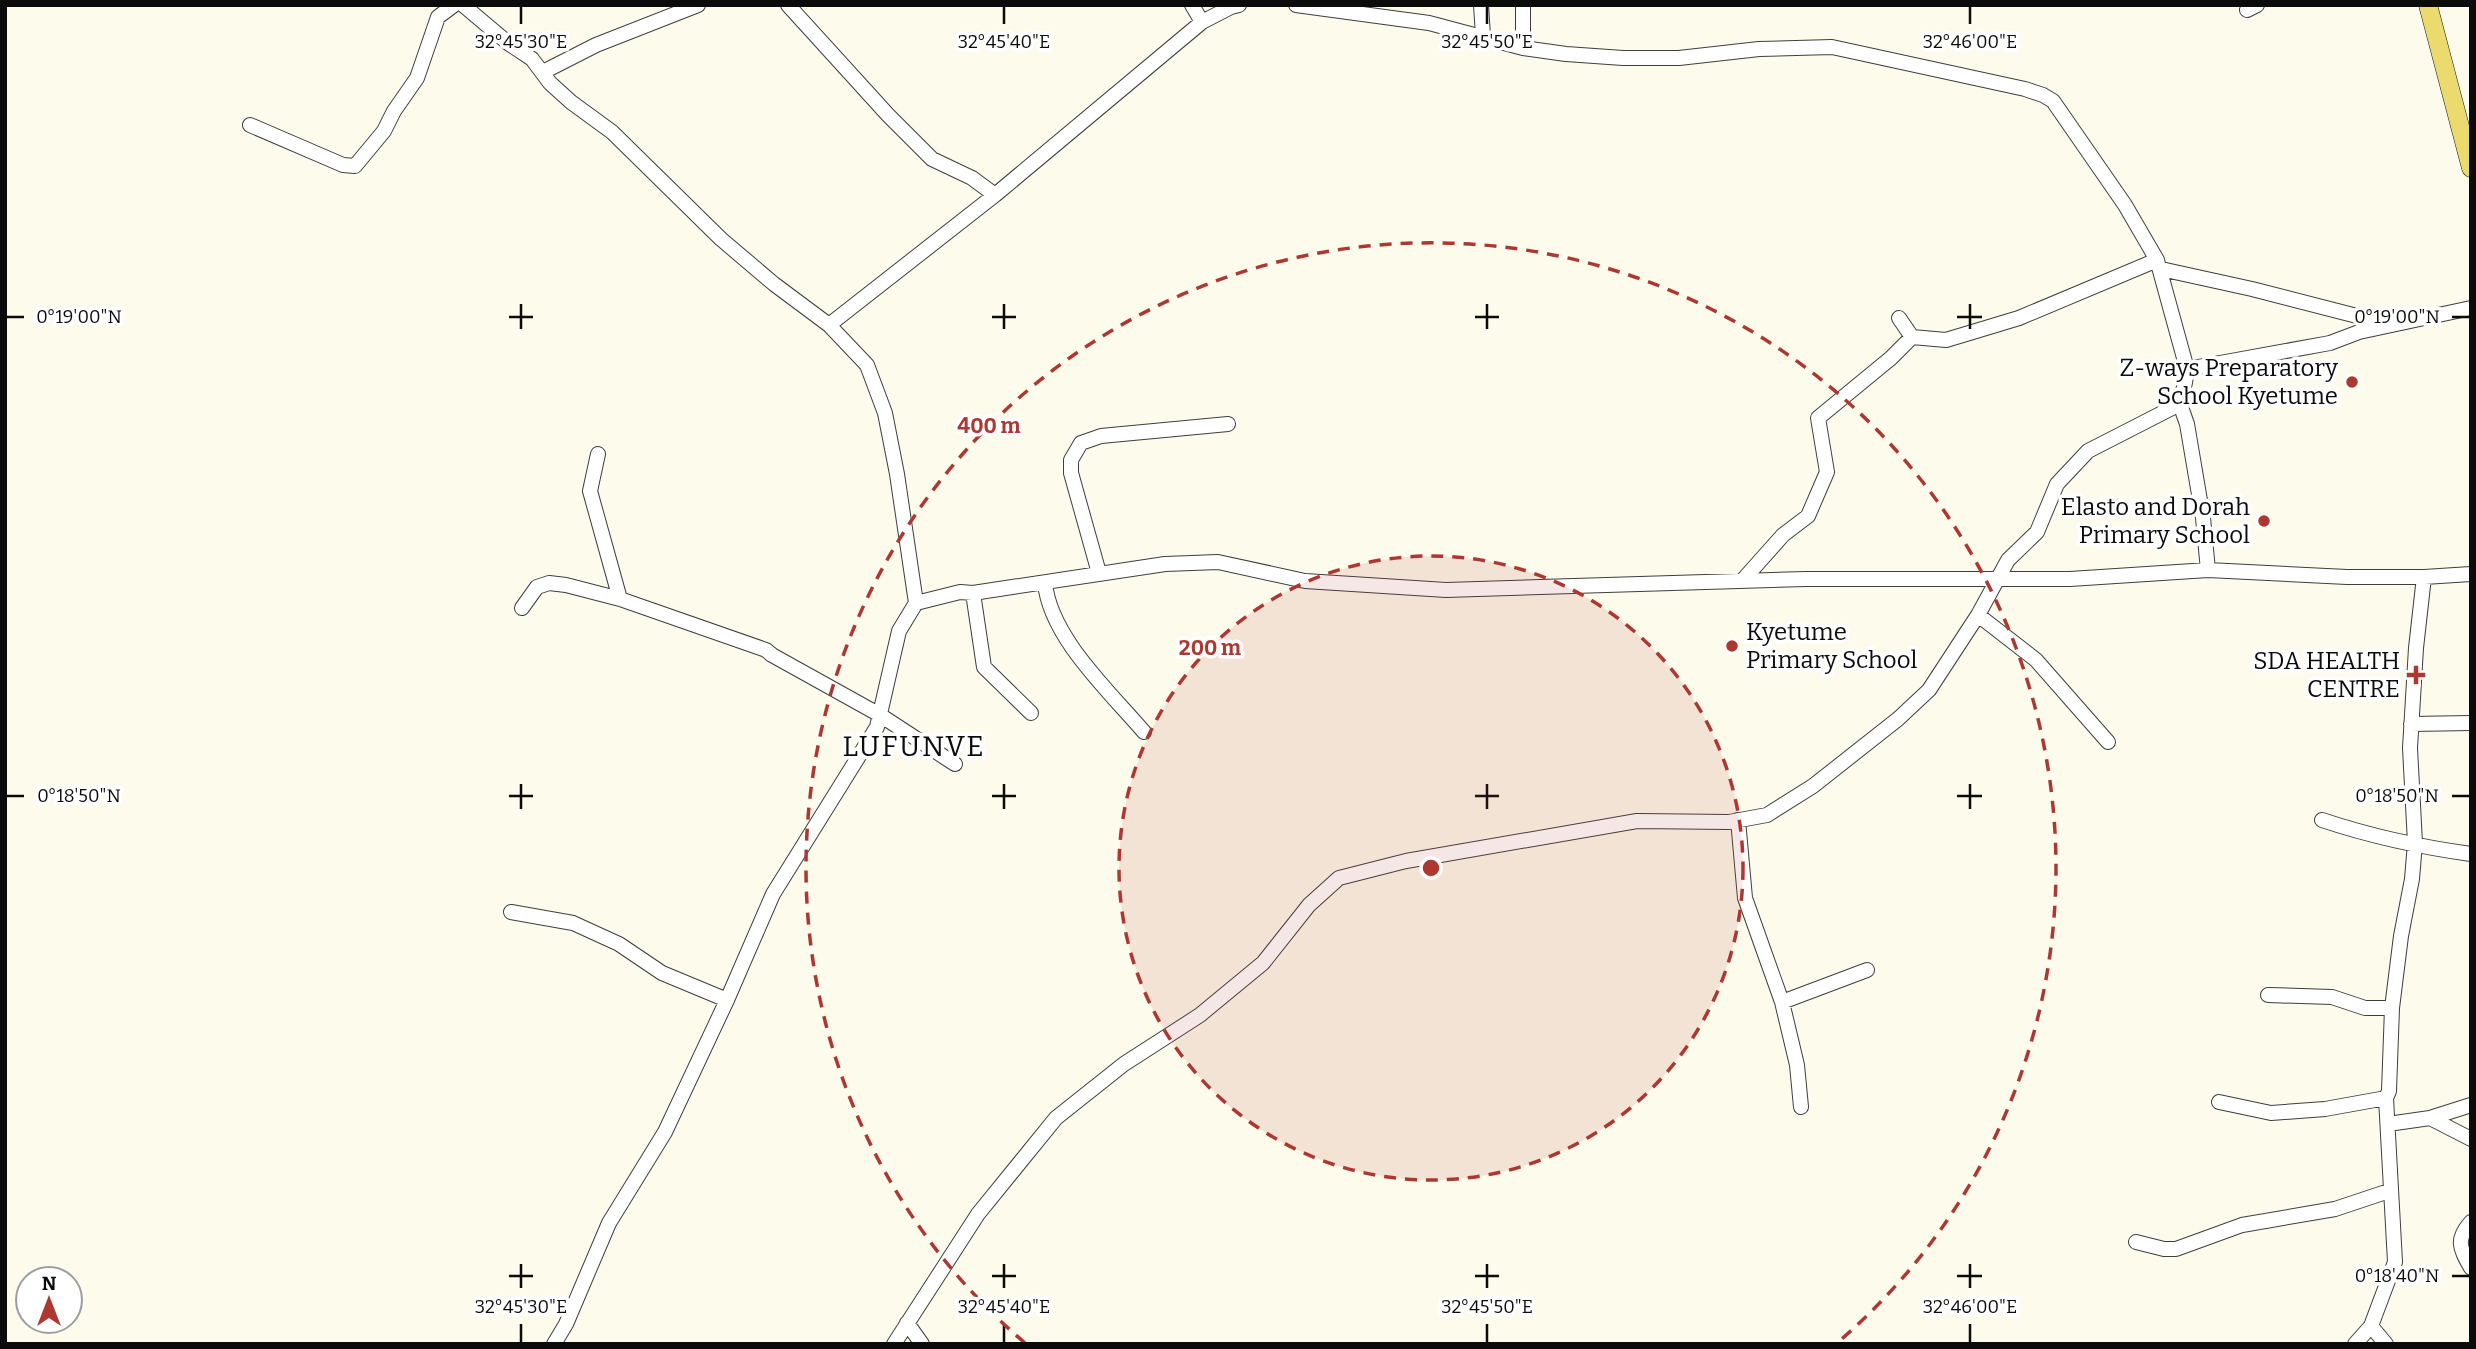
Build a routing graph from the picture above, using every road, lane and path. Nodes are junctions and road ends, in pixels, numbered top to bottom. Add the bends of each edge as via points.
1 (454, 5) edge
2 (463, 5) edge
3 (698, 5) edge
4 (788, 5) edge
5 (1192, 5) edge
6 (1239, 5) edge
7 (1296, 5) edge
8 (1481, 5) edge
9 (1523, 5) edge
10 (2428, 5) edge
11 (1202, 22) junction
12 (1483, 36) junction
13 (1523, 48) junction
14 (543, 72) junction
15 (250, 125) dead end
16 (2471, 169) edge
17 (995, 195) junction
18 (2159, 265) junction
19 (2471, 308) edge
20 (1899, 318) dead end
21 (2390, 324) junction
22 (829, 325) junction
23 (1912, 337) junction
24 (2187, 369) junction
25 (2185, 390) junction
26 (1228, 424) dead end
27 (598, 454) dead end
28 (2208, 570) junction
29 (1099, 573) junction
30 (2471, 574) edge
31 (2424, 577) junction
32 (1996, 579) junction
33 (1742, 581) junction
34 (1045, 583) junction
35 (973, 593) junction
36 (620, 600) junction
37 (916, 603) junction
38 (522, 608) dead end
39 (1978, 615) junction
40 (1031, 713) dead end
41 (880, 715) junction
42 (2471, 723) edge
43 (2411, 724) junction
44 (1144, 732) dead end
45 (2108, 742) dead end
46 (955, 764) dead end
47 (1738, 820) junction
48 (2322, 820) dead end
49 (2415, 843) junction
50 (2471, 854) edge
51 (511, 912) dead end
52 (1867, 970) dead end
53 (2268, 995) dead end
54 (727, 1000) junction
55 (1782, 1002) junction
56 (2392, 1008) junction
57 (2386, 1098) junction
58 (2219, 1102) dead end
59 (2471, 1105) edge
60 (1801, 1107) dead end
61 (2430, 1118) junction
62 (2388, 1124) junction
63 (2471, 1139) edge
64 (2389, 1191) junction
65 (2471, 1222) edge
66 (2136, 1242) dead end
67 (2471, 1268) edge
68 (907, 1323) junction
69 (2371, 1326) junction
70 (554, 1344) edge
71 (894, 1344) edge
72 (922, 1344) edge
73 (2355, 1344) edge
74 (2386, 1344) edge

1 - 15 street via 438,17 417,78 384,131 355,166 342,165
2 - 14 street
3 - 14 street via 596,45
4 - 17 street via 932,159
5 - 11 street
6 - 11 street
7 - 12 street via 1429,23
8 - 12 street
9 - 13 street
10 - 16 main road
11 - 17 street
12 - 13 street
13 - 18 street via 1623,58 1679,58 1832,47 2033,91 2053,101 2125,205
14 - 22 street via 721,239
17 - 22 street
18 - 21 street
18 - 23 street via 1946,340
18 - 24 street
19 - 21 street
20 - 23 street
21 - 24 street via 2330,343
22 - 37 street via 867,365 885,413
23 - 33 street via 1818,418 1827,472 1808,516 1783,535
24 - 25 street
25 - 28 street via 2181,407
25 - 32 street via 2172,408 2088,451 2057,484 2037,532
26 - 29 street via 1101,436 1081,443 1072,460 1072,472
27 - 36 street via 590,491
28 - 31 street
28 - 32 street
29 - 33 street via 1218,562 1304,581 1446,590
29 - 34 street
30 - 31 street
31 - 43 street
32 - 33 street
32 - 39 street
34 - 35 street
34 - 44 street via 1050,611 1062,632
35 - 37 street
35 - 40 street via 984,667
36 - 38 street via 549,583 537,587
36 - 41 street via 766,650
37 - 41 street via 899,631
39 - 45 street via 2036,660
39 - 47 street via 1929,690 1898,719 1813,786 1767,815
41 - 46 street
41 - 54 street via 877,727 773,894
42 - 43 street
43 - 49 street
47 - 55 street via 1745,898
47 - 68 street via 1637,821 1406,860 1339,878 1309,905 1264,963 1056,1118 978,1214
48 - 49 street
49 - 50 street
49 - 56 street
51 - 54 street via 573,923 619,944 662,973
52 - 55 street
53 - 56 street via 2332,997 2365,1009
54 - 70 street via 665,1132 609,1223
55 - 60 street via 1797,1065
56 - 57 street
57 - 58 street via 2270,1113
57 - 62 street
59 - 61 street
61 - 62 street
61 - 63 street
62 - 64 street
64 - 66 street via 2335,1209 2242,1226 2176,1249
64 - 69 street via 2395,1262
65 - 67 street via 2460,1241
68 - 71 street
68 - 72 street
69 - 73 street
69 - 74 street

